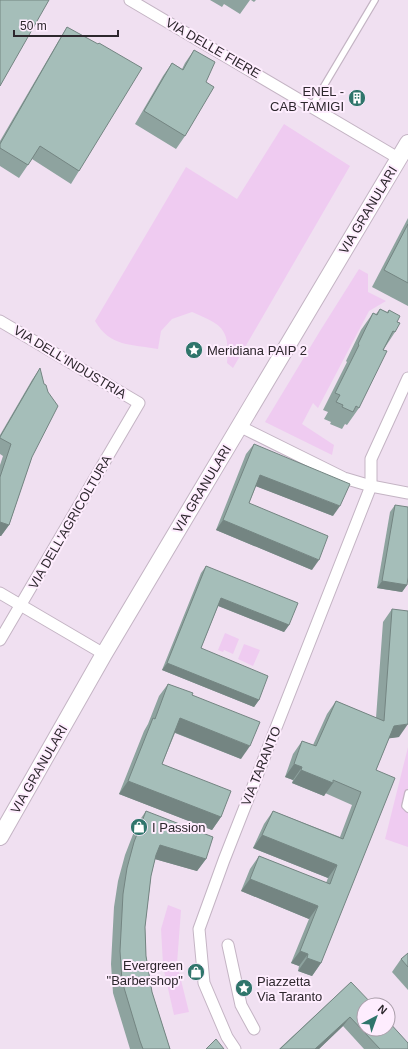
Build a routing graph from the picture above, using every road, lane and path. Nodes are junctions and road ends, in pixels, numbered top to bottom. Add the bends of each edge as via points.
1 (130, 0) edge
2 (375, 0) edge
3 (312, 106) junction
4 (408, 142) edge
5 (398, 158) junction
6 (0, 321) edge
7 (408, 378) edge
8 (139, 403) joint
9 (240, 426) junction
10 (371, 486) junction
11 (408, 493) edge
12 (0, 593) edge
13 (21, 606) junction
14 (0, 640) edge
15 (104, 654) junction
16 (408, 793) edge
17 (408, 809) edge
18 (0, 837) edge
19 (228, 945) dead end
20 (254, 1029) dead end
21 (235, 1049) edge

1 - 3 street, VIA DELLE FIERE
2 - 3 lane
3 - 5 street, VIA DELLE FIERE
4 - 5 street, VIA GRANULARI
5 - 9 street, VIA GRANULARI
6 - 8 street, VIA DELL'INDUSTRIA
7 - 10 street via 371,459
8 - 13 street, VIA DELL'AGRICOLTURA
9 - 10 street via 344,478
9 - 15 street, VIA GRANULARI
10 - 11 street
10 - 21 street, VIA TARANTO via 225,856 199,929 204,983 227,1037
12 - 13 street
13 - 14 street, VIA DELL'AGRICOLTURA
13 - 15 street
15 - 18 street, VIA GRANULARI
16 - 17 lane via 405,806
19 - 20 street via 241,1005

